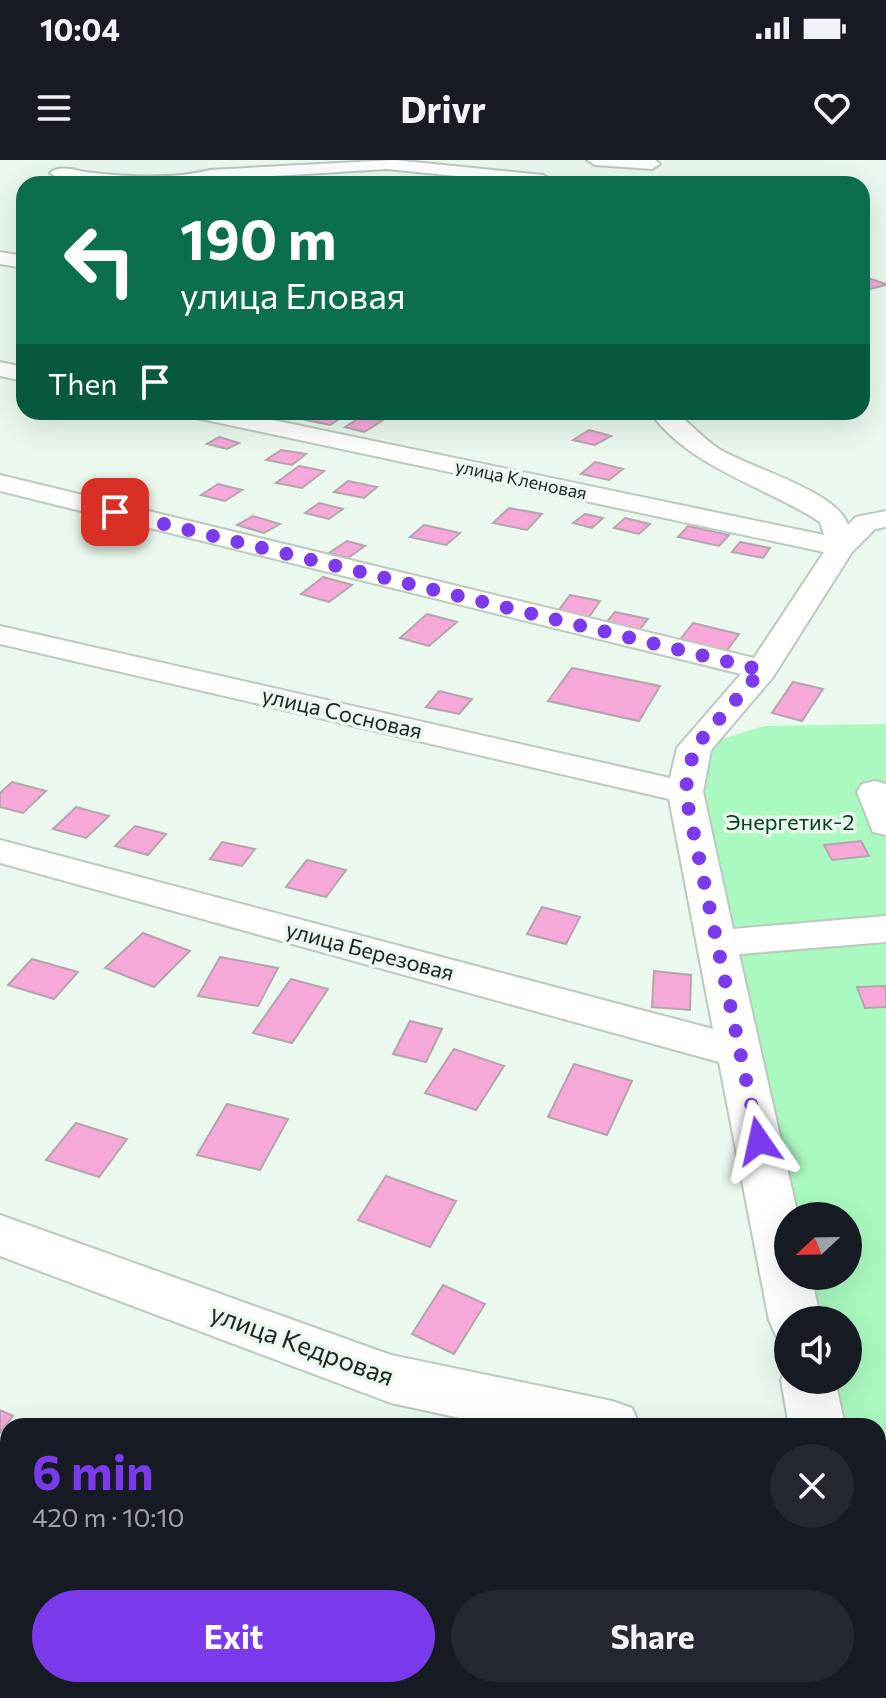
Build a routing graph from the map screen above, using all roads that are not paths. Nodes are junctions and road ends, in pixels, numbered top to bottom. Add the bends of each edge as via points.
1 (595, 160) edge
2 (550, 164) dead end
3 (652, 164) dead end
4 (58, 173) dead end
5 (81, 176) edge
6 (206, 176) edge
7 (490, 176) edge
8 (545, 176) edge
9 (246, 420) edge
10 (671, 420) edge
11 (0, 483) edge
12 (886, 502) edge
13 (864, 530) edge
14 (0, 635) edge
15 (762, 670) junction
16 (685, 792) junction
17 (0, 851) edge
18 (886, 929) edge
19 (717, 943) junction
20 (740, 1052) junction
21 (0, 1235) edge
22 (792, 1306) edge
23 (811, 1394) edge
24 (574, 1418) edge
25 (815, 1418) edge

1 - 3 street
2 - 8 street
4 - 5 street
6 - 7 street via 387,164
9 - 13 street, улица Кленовая
10 - 13 street via 710,454
11 - 15 street
12 - 13 street
13 - 15 street
14 - 16 street, улица Сосновая
15 - 16 street via 694,748
16 - 19 street
17 - 20 street, улица Березовая
18 - 19 street
19 - 20 street
20 - 22 street
21 - 24 street, улица Кедровая via 391,1379
23 - 25 street

